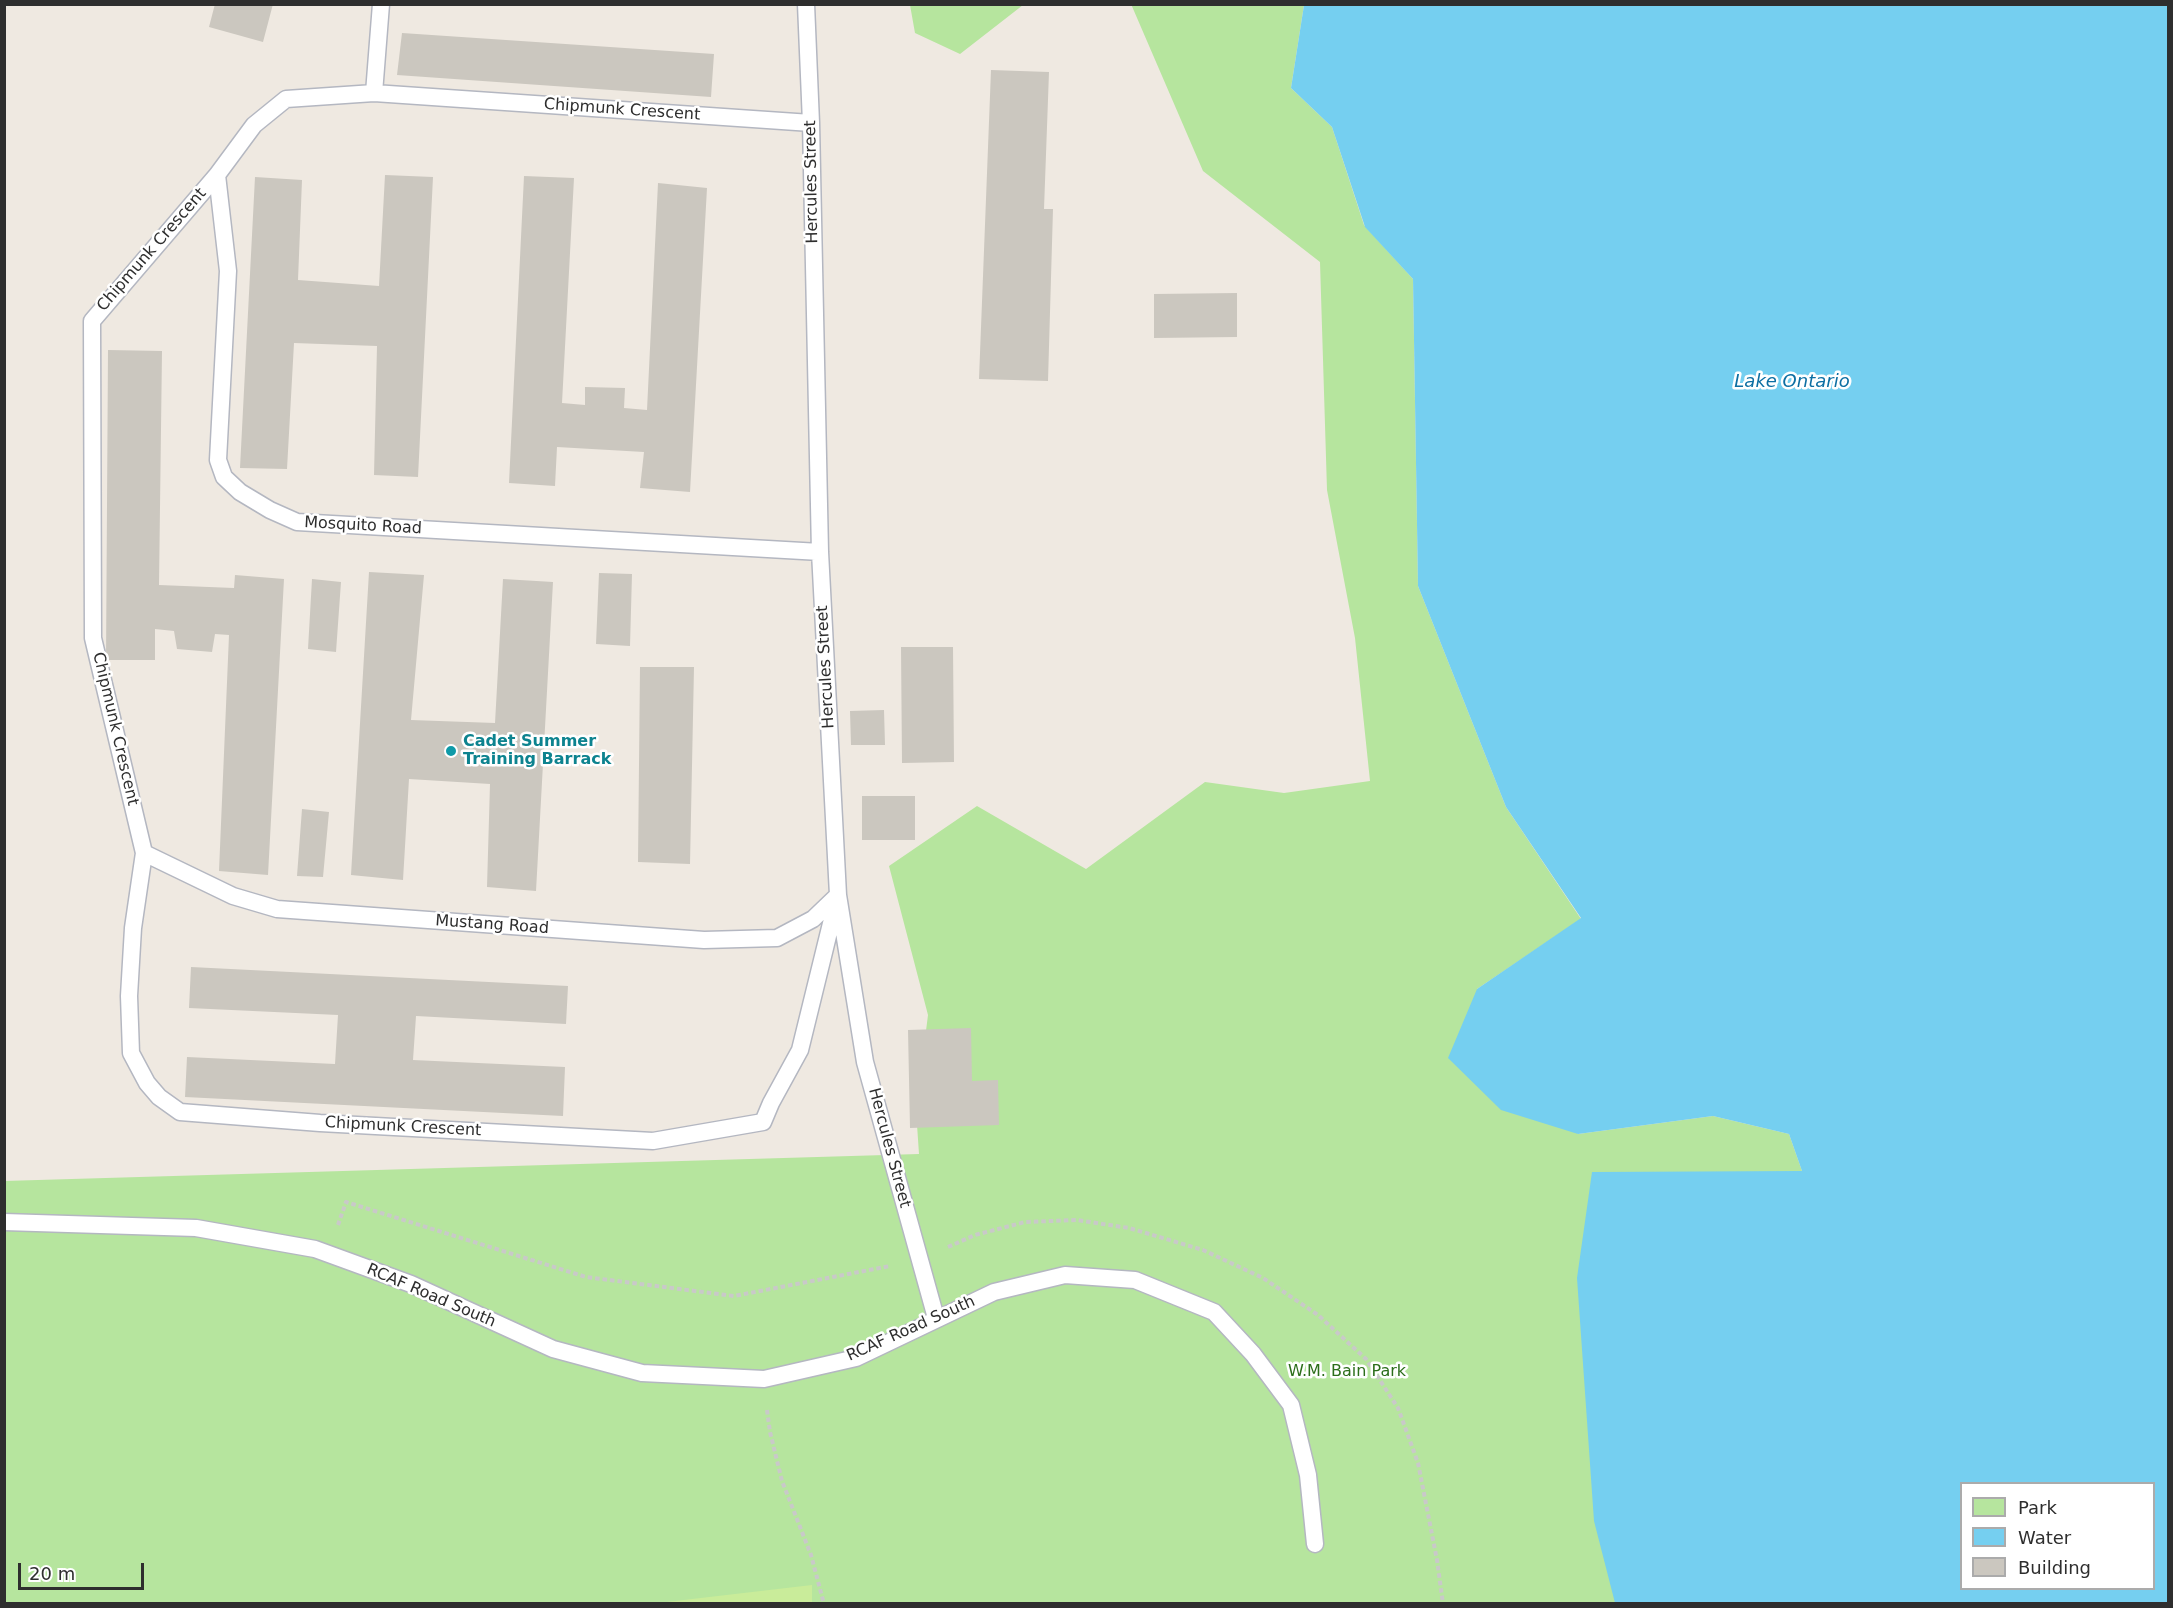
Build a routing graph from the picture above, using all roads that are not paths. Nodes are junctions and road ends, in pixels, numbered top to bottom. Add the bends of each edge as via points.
1 (381, 4) edge
2 (806, 4) edge
3 (374, 93) junction
4 (811, 123) junction
5 (217, 175) junction
6 (820, 552) junction
7 (144, 853) junction
8 (838, 895) junction
9 (4, 1222) edge
10 (936, 1318) junction
11 (1315, 1544) dead end

1 - 3 lane
2 - 4 lane, Hercules Street
3 - 4 lane, Chipmunk Crescent
3 - 5 lane, Chipmunk Crescent via 286,99 254,125
4 - 6 lane, Hercules Street
5 - 6 lane, Mosquito Road via 228,271 218,460 225,477 240,492 297,522
5 - 7 lane, Chipmunk Crescent via 92,321 93,638
6 - 8 lane, Hercules Street
7 - 8 lane, Mustang Road via 233,896 277,909 704,940 777,938 813,919
7 - 8 lane, Chipmunk Crescent via 133,928 129,996 131,1053 147,1083 180,1112 332,1123 653,1141 763,1122 800,1050
8 - 10 lane, Hercules Street via 866,1062
9 - 10 lane, RCAF Road South via 196,1227 315,1249 411,1284 553,1348 642,1373 764,1379 856,1358
10 - 11 lane, RCAF Road South via 994,1292 1065,1275 1135,1280 1214,1312 1254,1354 1291,1405 1308,1475

